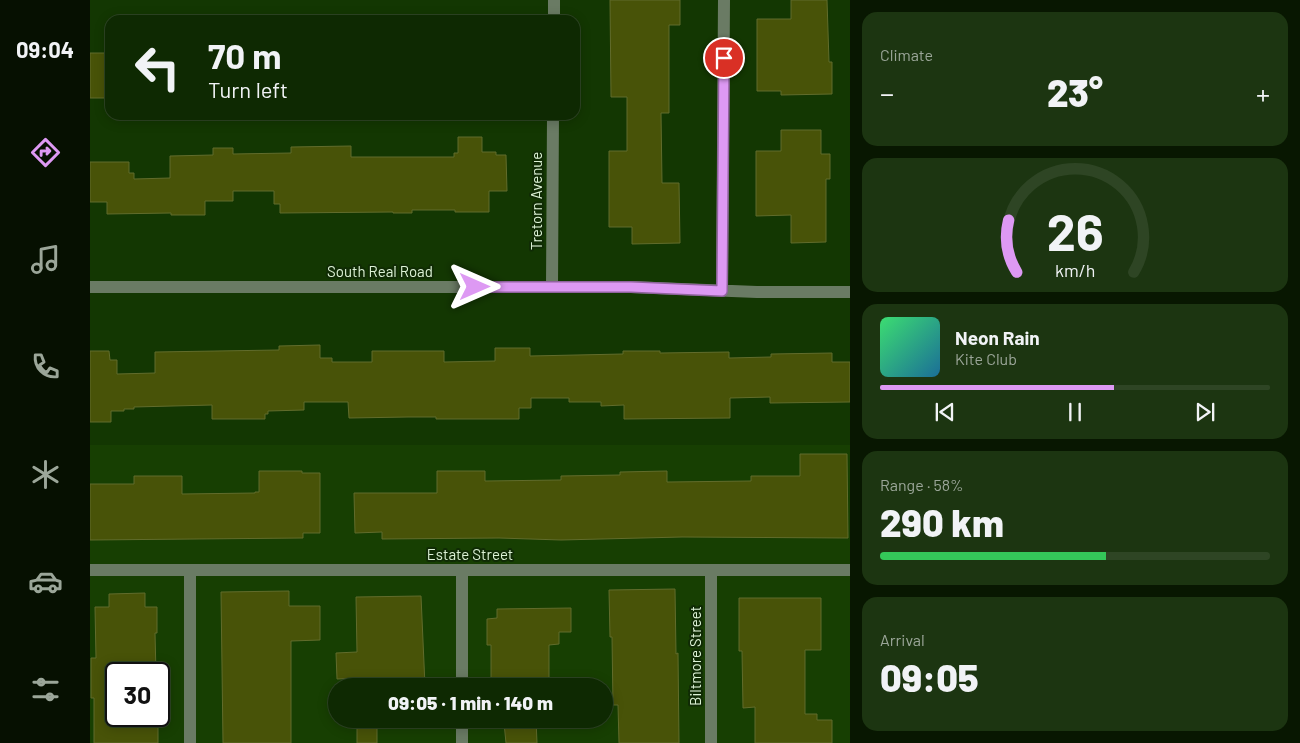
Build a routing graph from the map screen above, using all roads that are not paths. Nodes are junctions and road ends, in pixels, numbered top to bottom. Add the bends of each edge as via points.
1 (554, 0) edge
2 (724, 0) edge
3 (554, 15) edge
4 (553, 120) edge
5 (90, 287) edge
6 (552, 287) junction
7 (722, 291) junction
8 (850, 292) edge
9 (90, 570) edge
10 (190, 570) junction
11 (462, 570) junction
12 (711, 570) junction
13 (850, 570) edge
14 (462, 678) edge
15 (462, 728) edge
16 (190, 743) edge
17 (462, 743) edge
18 (711, 743) edge

1 - 3 street
2 - 7 street
4 - 6 street, Tretorn Avenue
5 - 6 street, South Real Road
6 - 7 street, South Real Road
7 - 8 street, South Real Road
9 - 10 street, Estate Street
10 - 11 street, Estate Street
10 - 16 street
11 - 12 street, Estate Street
11 - 14 street
12 - 13 street, Estate Street
12 - 18 street, Biltmore Street
15 - 17 street

